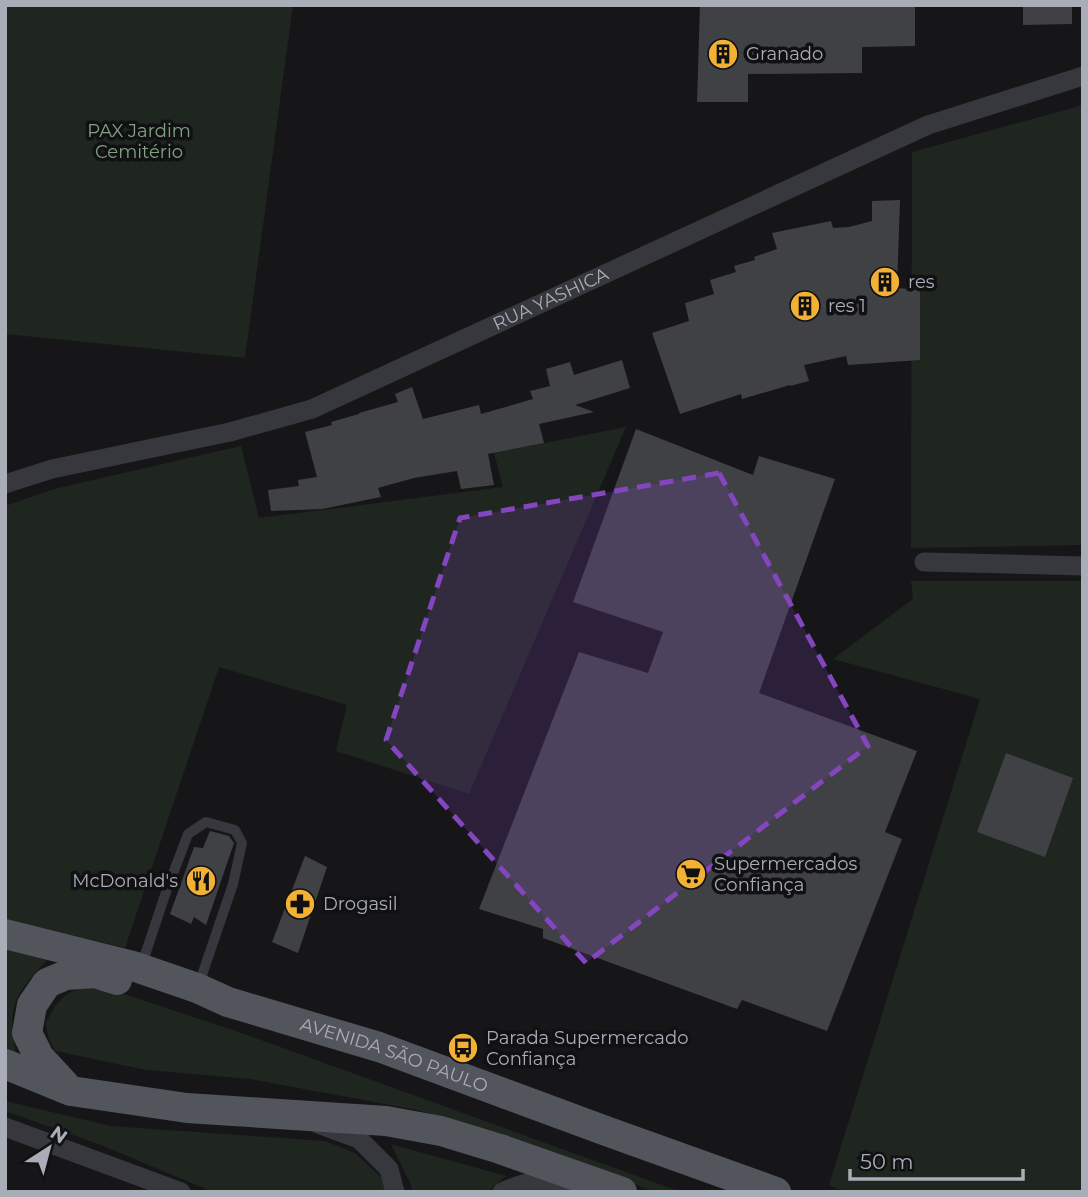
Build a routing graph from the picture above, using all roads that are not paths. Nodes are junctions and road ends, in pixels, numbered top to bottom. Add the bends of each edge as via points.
1 (1083, 76) edge
2 (5, 484) edge
3 (924, 562) dead end
4 (1083, 566) edge
5 (5, 934) edge
6 (140, 969) junction
7 (197, 988) junction
8 (326, 1031) junction
9 (5, 1063) edge
10 (71, 1091) junction
11 (298, 1116) junction
12 (5, 1127) edge
13 (620, 1191) edge
14 (181, 1192) edge
15 (395, 1192) edge
16 (502, 1192) edge
17 (776, 1192) edge

1 - 2 street, RUA YASHICA via 928,125 312,409
3 - 4 street
5 - 6 main road, AVENIDA SÃO PAULO
6 - 7 main road, AVENIDA SÃO PAULO
6 - 7 lane via 188,834 206,822 235,830 242,843 233,884
7 - 8 main road, AVENIDA SÃO PAULO
8 - 10 main road via 295,1036 95,972 66,975 47,983 32,1005 27,1033 40,1057
8 - 17 main road, AVENIDA SÃO PAULO
9 - 10 main road
10 - 11 main road via 187,1108
11 - 13 main road via 386,1121 442,1131
11 - 15 street via 359,1139 389,1169
12 - 14 street
13 - 16 street via 549,1180 526,1182

